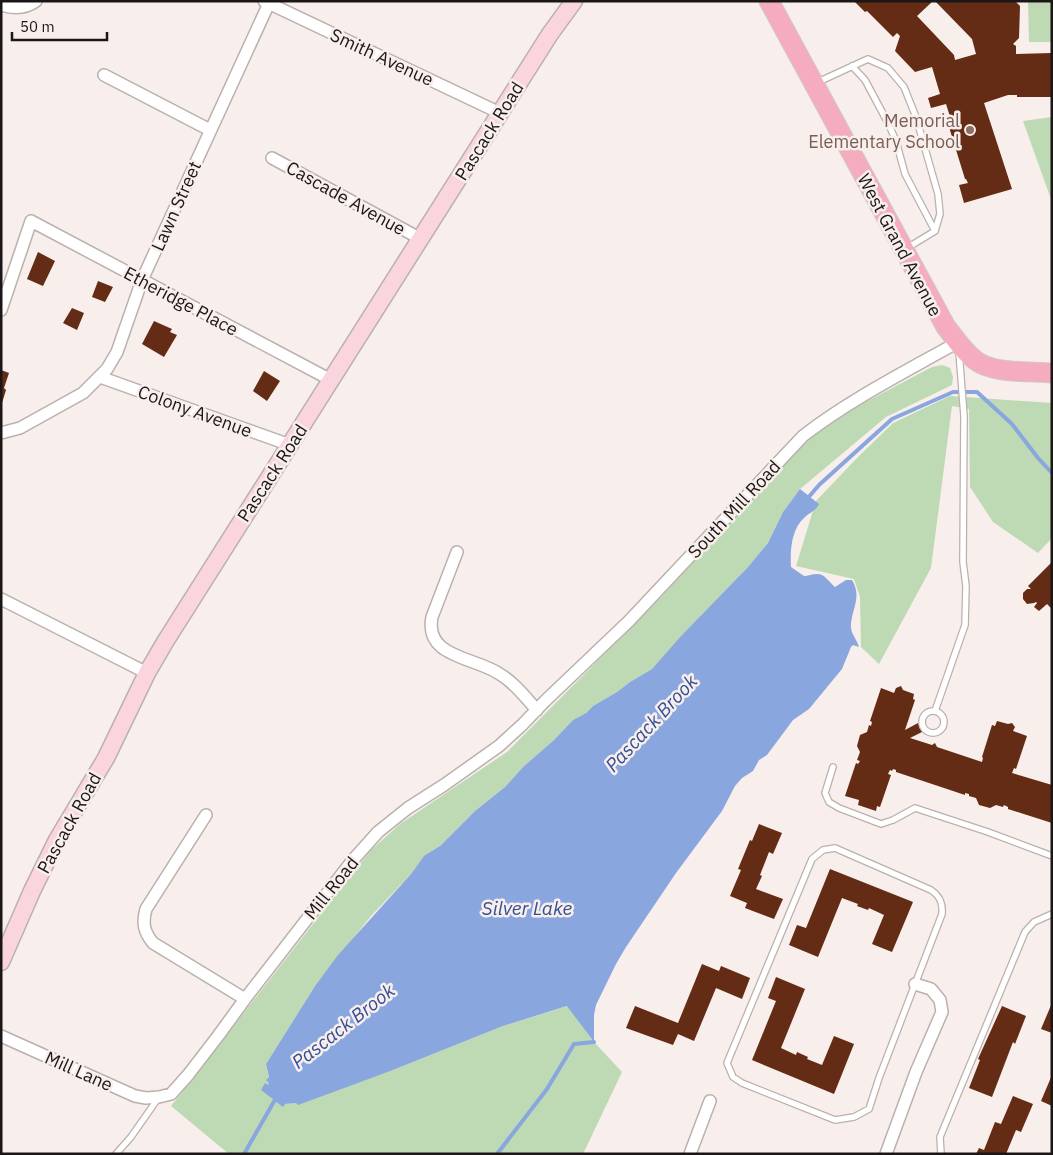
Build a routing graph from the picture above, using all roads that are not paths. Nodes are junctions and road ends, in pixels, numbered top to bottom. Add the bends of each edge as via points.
1 (36, 1) edge
2 (574, 1) edge
3 (769, 1) edge
4 (268, 2) edge
5 (1, 5) edge
6 (852, 66) junction
7 (104, 75) dead end
8 (814, 84) junction
9 (500, 113) junction
10 (210, 130) junction
11 (272, 158) dead end
12 (935, 231) junction
13 (421, 239) junction
14 (903, 250) junction
15 (142, 280) junction
16 (1, 310) edge
17 (958, 342) junction
18 (1052, 372) edge
19 (100, 377) junction
20 (331, 380) junction
21 (1, 433) edge
22 (290, 445) junction
23 (457, 552) dead end
24 (1, 599) edge
25 (147, 673) junction
26 (537, 710) junction
27 (935, 711) dead end
28 (833, 767) dead end
29 (206, 815) dead end
30 (1052, 856) edge
31 (1052, 914) edge
32 (1, 962) edge
33 (915, 984) junction
34 (245, 999) junction
35 (1, 1036) edge
36 (159, 1097) junction
37 (710, 1101) dead end
38 (116, 1154) edge
39 (690, 1154) edge
40 (886, 1154) edge
41 (941, 1154) edge

1 - 5 street via 21,8
2 - 9 street, Pascack Road
3 - 8 main road, West Grand Avenue
4 - 9 street, Smith Avenue
4 - 10 street, Lawn Street
6 - 8 lane
6 - 12 lane via 865,80 888,123 906,174
6 - 12 lane via 868,59 888,68 904,87 938,194 940,214
7 - 10 street
8 - 14 main road, West Grand Avenue
9 - 13 street, Pascack Road
10 - 15 street, Lawn Street
11 - 13 street, Cascade Avenue
12 - 14 lane
13 - 20 street, Pascack Road
14 - 17 main road, West Grand Avenue via 940,319
15 - 16 street, Etheridge Place via 31,222
15 - 19 street, Lawn Street via 117,352
15 - 20 street, Etheridge Place
17 - 18 main road, West Grand Avenue via 974,360 985,366
17 - 26 street, South Mill Road via 884,383 803,436 630,621
17 - 27 lane via 964,416 964,625
19 - 21 street, Lawn Street via 71,400 20,428
19 - 22 street, Colony Avenue
20 - 22 street, Pascack Road
22 - 25 street, Pascack Road
23 - 26 street via 432,617 432,635 444,650 500,673
24 - 25 street
25 - 32 street, Pascack Road via 106,758 32,891
26 - 34 street, Mill Road via 499,746 378,832
28 - 30 lane via 826,793 829,802 840,808 881,824 915,808
29 - 34 street via 146,909 144,927 153,943
31 - 41 lane via 1034,922 1025,932 940,1137
33 - 33 lane via 869,1109 861,1114 835,1120 732,1077 727,1063 812,860 823,850 836,848 936,893 941,901 942,914
33 - 40 street via 931,989 940,1000 942,1012
34 - 36 street, Mill Road via 181,1084 171,1094
35 - 36 street, Mill Lane via 135,1096
36 - 38 lane via 132,1137
37 - 39 street

